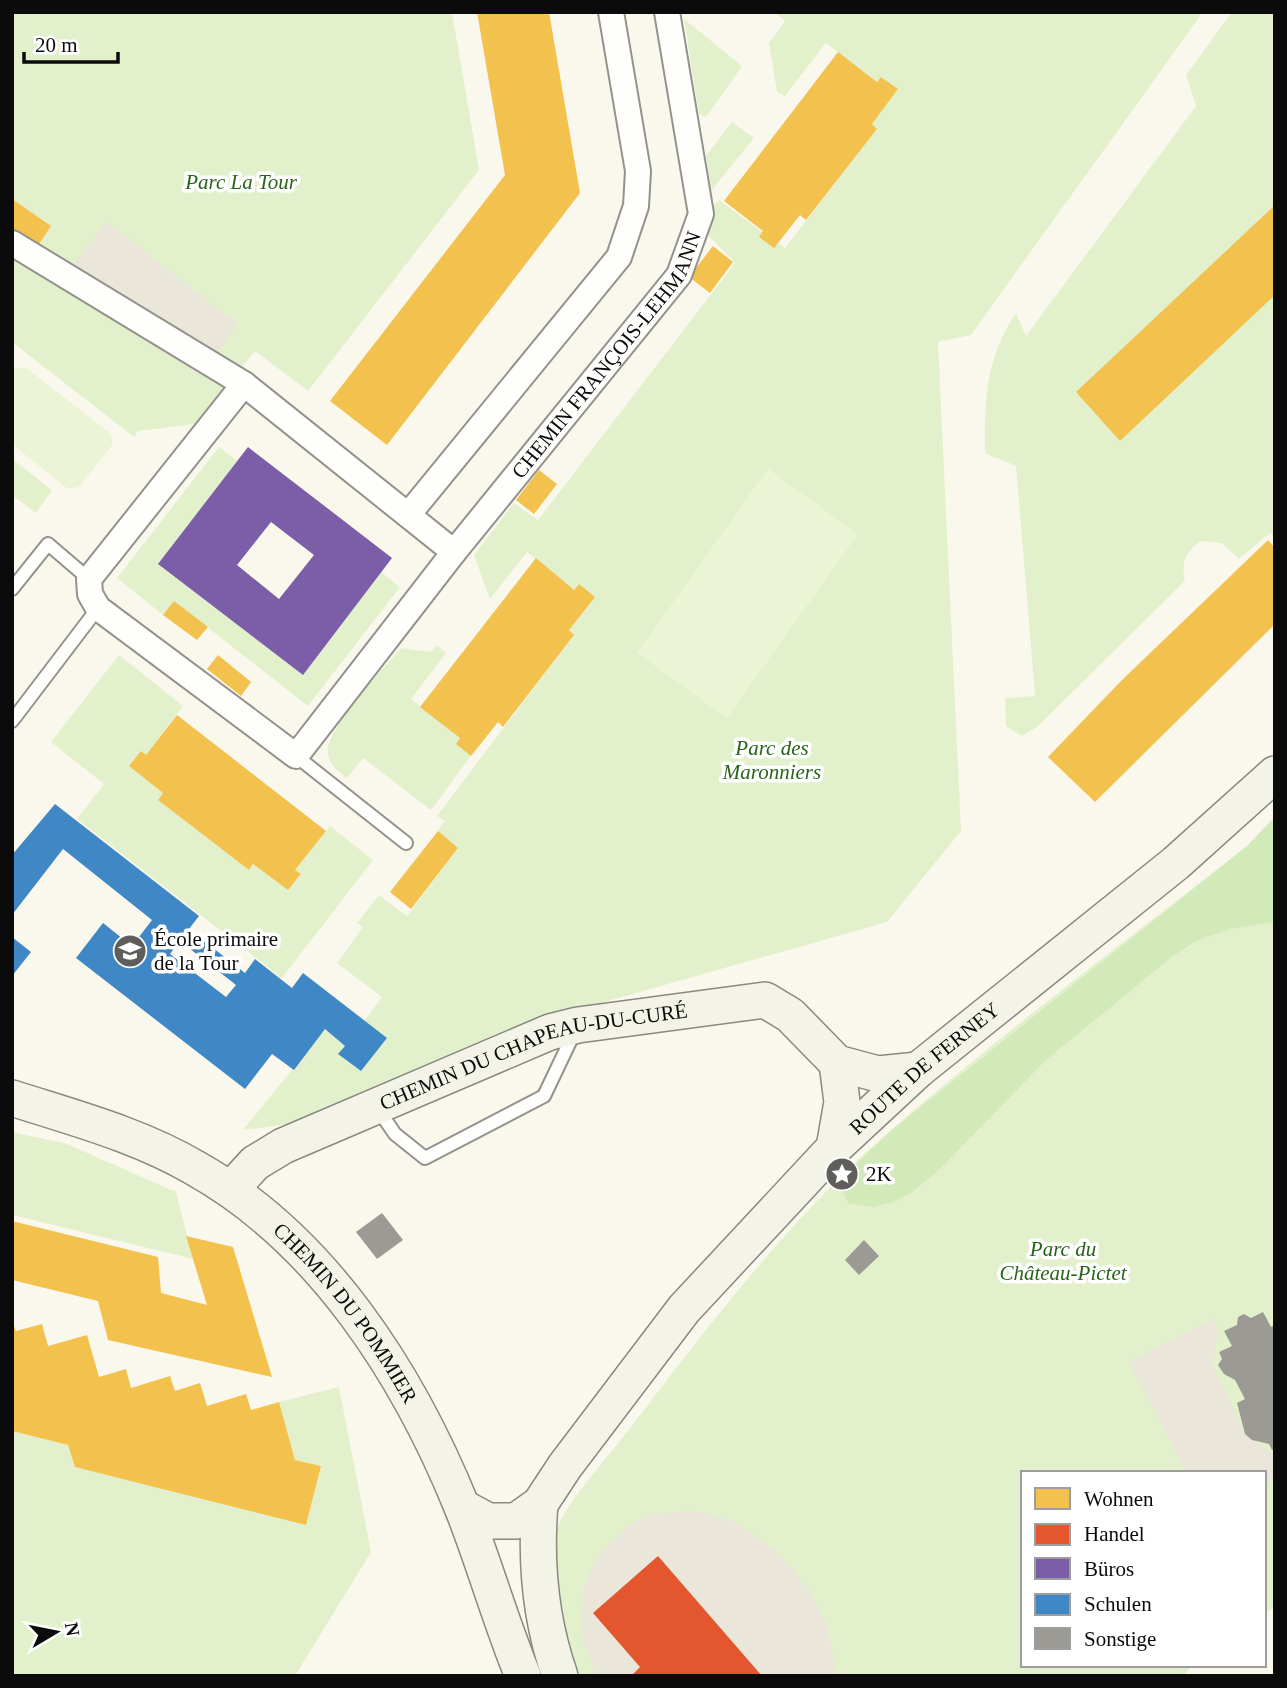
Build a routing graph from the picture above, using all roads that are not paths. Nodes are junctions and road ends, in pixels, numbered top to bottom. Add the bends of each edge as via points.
1 (611, 12) edge
2 (667, 12) edge
3 (12, 243) edge
4 (244, 384) junction
5 (408, 515) junction
6 (454, 552) junction
7 (89, 579) junction
8 (12, 589) edge
9 (97, 608) junction
10 (12, 721) edge
11 (296, 756) junction
12 (1275, 774) edge
13 (406, 843) dead end
14 (578, 1025) junction
15 (837, 1063) junction
16 (918, 1070) junction
17 (12, 1098) edge
18 (376, 1107) junction
19 (834, 1148) junction
20 (231, 1189) junction
21 (540, 1504) junction
22 (462, 1507) junction
23 (523, 1676) edge
24 (560, 1676) edge

1 - 5 street, CHEMIN FRANÇOIS-LEHMANN via 638,171 636,206 623,249
2 - 6 street, CHEMIN FRANÇOIS-LEHMANN via 701,214 679,275
3 - 4 street
4 - 5 street
4 - 7 street
5 - 6 street
6 - 11 street, CHEMIN FRANÇOIS-LEHMANN
7 - 8 lane via 48,544
7 - 9 street
9 - 10 lane
9 - 11 street
11 - 13 lane
12 - 16 street, ROUTE DE FERNEY via 1176,863
14 - 15 street, CHEMIN DU CHAPEAU-DU-CURÉ via 765,1000 790,1015
14 - 18 street, CHEMIN DU CHAPEAU-DU-CURÉ via 522,1043
14 - 18 lane via 544,1096 425,1158 395,1134
15 - 16 street via 878,1074
15 - 19 street via 842,1102
16 - 19 street, ROUTE DE FERNEY
17 - 20 street, CHEMIN DU POMMIER via 152,1147
18 - 20 street, CHEMIN DU CHAPEAU-DU-CURÉ via 269,1154
19 - 21 street, ROUTE DE FERNEY via 684,1309
20 - 22 street, CHEMIN DU POMMIER via 296,1244 352,1310 406,1393
21 - 22 street via 516,1521 488,1521
21 - 24 street via 536,1549 540,1594
22 - 23 street, CHEMIN DU POMMIER

